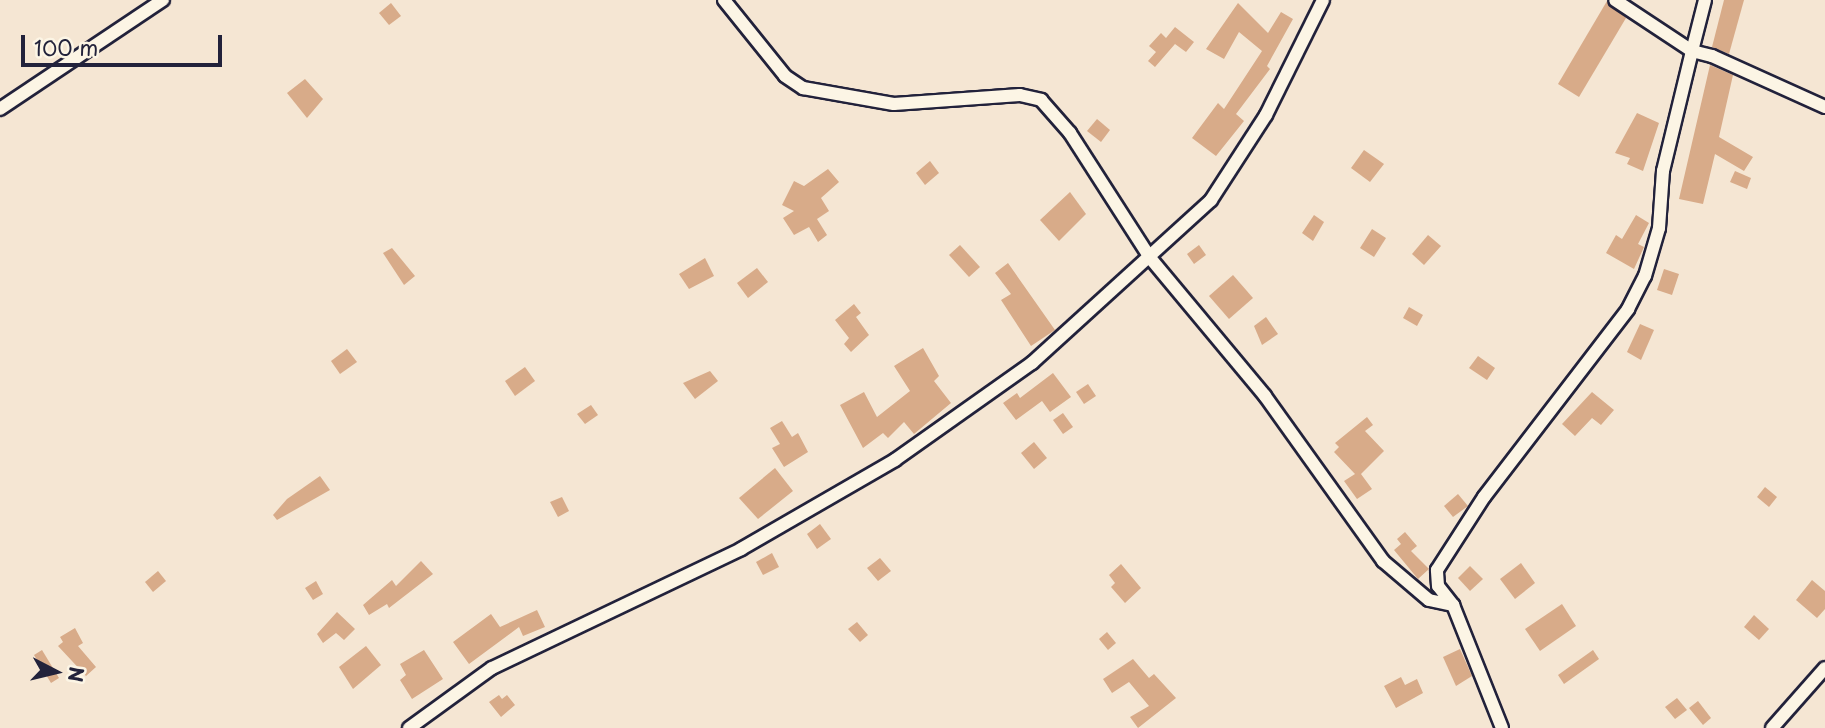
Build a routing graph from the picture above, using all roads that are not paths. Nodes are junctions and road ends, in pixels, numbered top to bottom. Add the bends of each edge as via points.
1 (163, 0) edge
2 (724, 0) edge
3 (1323, 0) edge
4 (1615, 0) edge
5 (1705, 0) edge
6 (1692, 51) junction
7 (1825, 107) edge
8 (0, 109) edge
9 (1151, 259) junction
10 (1452, 605) junction
11 (1825, 668) edge
12 (409, 728) edge
13 (1502, 728) edge
14 (1772, 728) edge

1 - 8 street
2 - 9 street via 785,76 803,88 894,104 1020,95 1041,100 1070,133
3 - 9 street via 1266,115 1211,200
4 - 6 street
5 - 6 street
6 - 7 street via 1712,55
6 - 10 street via 1663,171 1660,228 1645,276 1628,309 1443,555 1438,586
9 - 10 street via 1265,396 1384,561 1429,600
9 - 12 street via 1032,363 895,460 741,549 492,668
10 - 13 street
11 - 14 street

